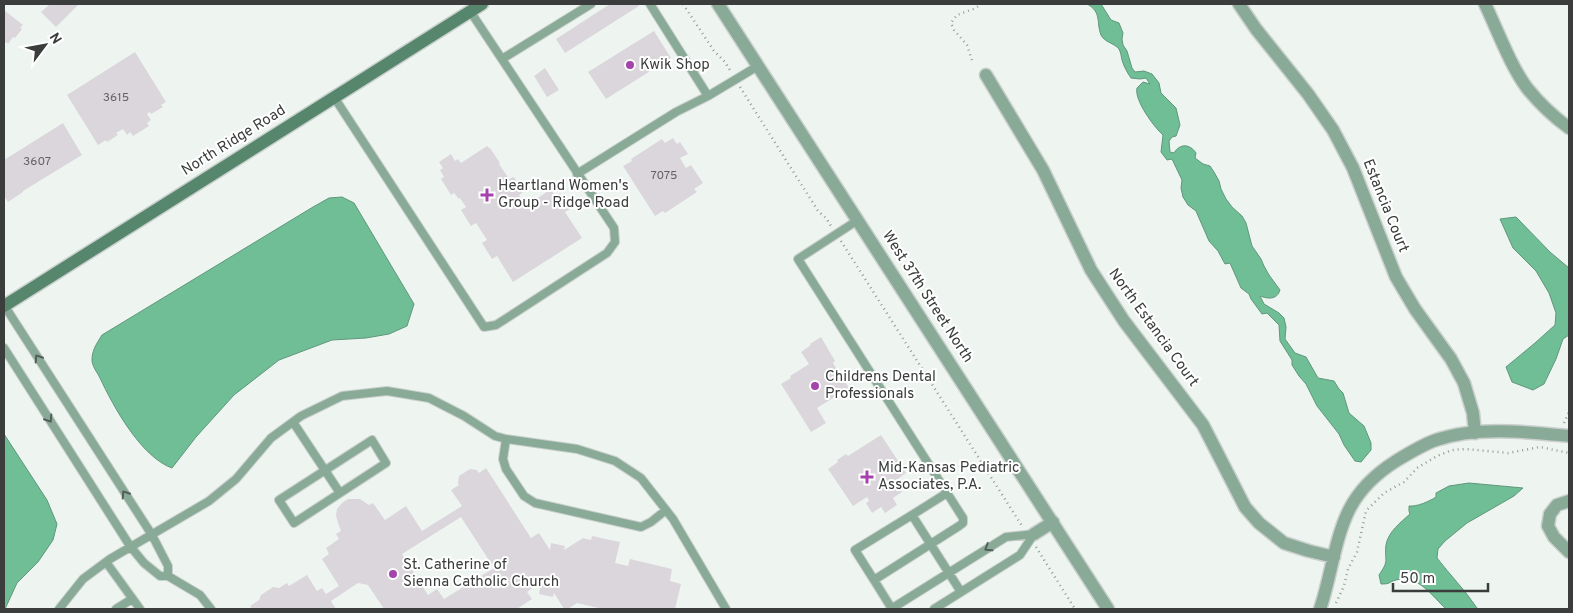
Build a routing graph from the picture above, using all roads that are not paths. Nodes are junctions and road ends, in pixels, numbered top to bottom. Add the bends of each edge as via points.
1 (482, 4) edge
2 (591, 4) edge
3 (650, 4) edge
4 (718, 4) edge
5 (1239, 4) edge
6 (1485, 4) edge
7 (470, 11) junction
8 (502, 59) junction
9 (758, 66) junction
10 (986, 75) dead end
11 (708, 96) junction
12 (334, 97) junction
13 (1569, 128) edge
14 (578, 174) junction
15 (858, 220) junction
16 (4, 306) edge
17 (4, 348) edge
18 (293, 422) junction
19 (1475, 433) junction
20 (1569, 436) edge
21 (506, 440) junction
22 (324, 470) junction
23 (947, 492) junction
24 (340, 493) junction
25 (1569, 501) edge
26 (666, 510) junction
27 (912, 514) junction
28 (1053, 522) junction
29 (152, 535) junction
30 (1031, 536) junction
31 (931, 544) junction
32 (130, 546) junction
33 (1569, 552) edge
34 (1334, 557) junction
35 (106, 562) junction
36 (950, 573) junction
37 (168, 576) junction
38 (874, 580) junction
39 (961, 592) junction
40 (132, 599) junction
41 (59, 609) edge
42 (116, 609) edge
43 (140, 609) edge
44 (210, 609) edge
45 (726, 609) edge
46 (892, 609) edge
47 (934, 609) edge
48 (1108, 609) edge
49 (1320, 609) edge

1 - 7 main road, North Ridge Road
2 - 8 lane
3 - 11 lane
4 - 9 street, West 37th Street North
5 - 19 street, Estancia Court via 1333,130 1353,168 1396,277 1464,383 1474,413
6 - 13 street via 1527,87
7 - 8 lane
7 - 12 main road, North Ridge Road
8 - 14 lane
9 - 11 lane
9 - 15 street, West 37th Street North
10 - 34 street, North Estancia Court via 1043,170 1091,270 1124,320 1203,425 1245,507 1284,543
11 - 14 lane via 676,112
12 - 14 lane via 484,327 496,325 514,314 607,253 615,242 614,228
12 - 16 main road, North Ridge Road
15 - 23 lane via 798,259
15 - 28 street, West 37th Street North
29 -> 16 lane
17 -> 32 lane
18 - 21 lane via 342,396 387,391 429,398
18 - 22 lane
18 - 29 lane via 271,438 236,479 209,501
19 - 20 street via 1530,432
19 - 34 street via 1437,439 1386,467 1358,496 1349,511
21 - 26 lane via 577,449 615,461 641,478
21 - 26 lane via 503,460 506,469 524,496 535,503 641,527
22 - 24 lane
22 - 24 lane via 279,500 294,523
22 - 24 lane via 372,440 386,463
23 - 27 lane
23 - 31 lane via 963,523
25 - 33 street via 1556,505 1548,526 1554,538
26 - 45 lane
27 - 31 lane
27 - 38 lane via 855,550
28 - 30 street
28 - 48 street, West 37th Street North
29 - 32 lane
29 - 37 lane via 168,566
30 -> 36 lane via 1006,536
30 - 39 lane via 1020,555
31 - 36 lane
31 - 38 lane
32 - 35 lane
32 - 37 lane via 160,576
34 - 49 street
35 - 40 lane
35 - 41 lane via 83,579
36 - 39 lane
36 - 46 lane
37 - 44 lane via 200,595
38 - 46 lane
39 - 47 lane
40 - 42 lane
40 - 43 lane

